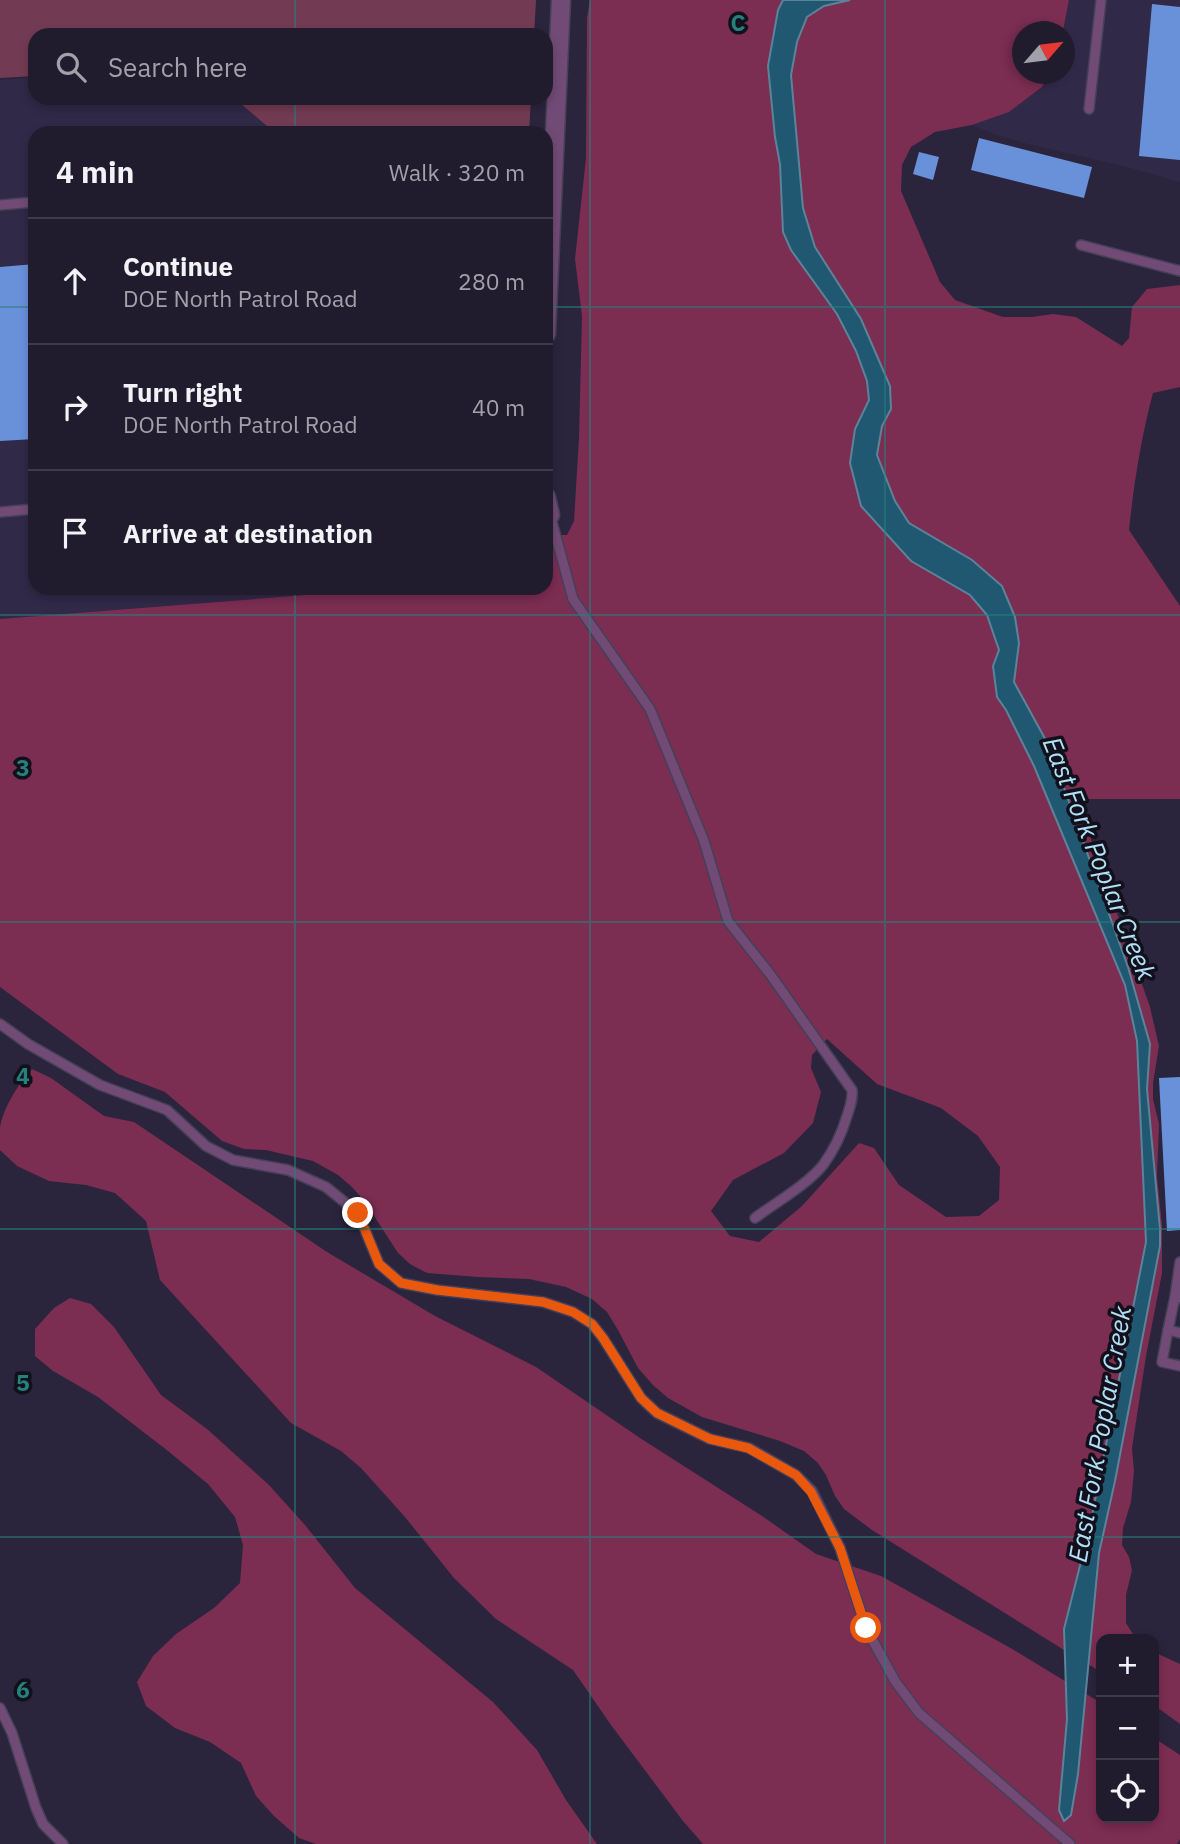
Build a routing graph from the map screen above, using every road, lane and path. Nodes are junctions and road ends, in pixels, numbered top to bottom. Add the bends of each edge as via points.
1 (561, 0) edge
2 (1101, 0) edge
3 (1089, 109) dead end
4 (553, 126) edge
5 (28, 203) edge
6 (0, 205) edge
7 (1081, 245) dead end
8 (1180, 271) edge
9 (28, 510) edge
10 (0, 512) edge
11 (553, 525) edge
12 (0, 1024) edge
13 (755, 1218) dead end
14 (1180, 1262) edge
15 (1177, 1298) edge
16 (1168, 1330) junction
17 (1180, 1333) edge
18 (1180, 1366) edge
19 (0, 1708) edge
20 (63, 1844) edge
21 (1070, 1844) edge

1 - 4 street
2 - 3 lane
5 - 6 lane
7 - 8 lane
9 - 10 lane
11 - 13 lane via 573,599 650,709 704,841 728,921 852,1090 838,1140 822,1166
12 - 21 lane via 100,1085 167,1110 206,1146 233,1160 288,1170 326,1186 358,1213 379,1264 401,1283 543,1302 573,1312 592,1324 641,1398 657,1413 710,1439 748,1448 796,1475 811,1492 840,1548 866,1628 895,1681 919,1713
14 - 15 lane
15 - 16 lane
16 - 17 lane
16 - 18 lane via 1162,1362
19 - 20 lane via 43,1824

